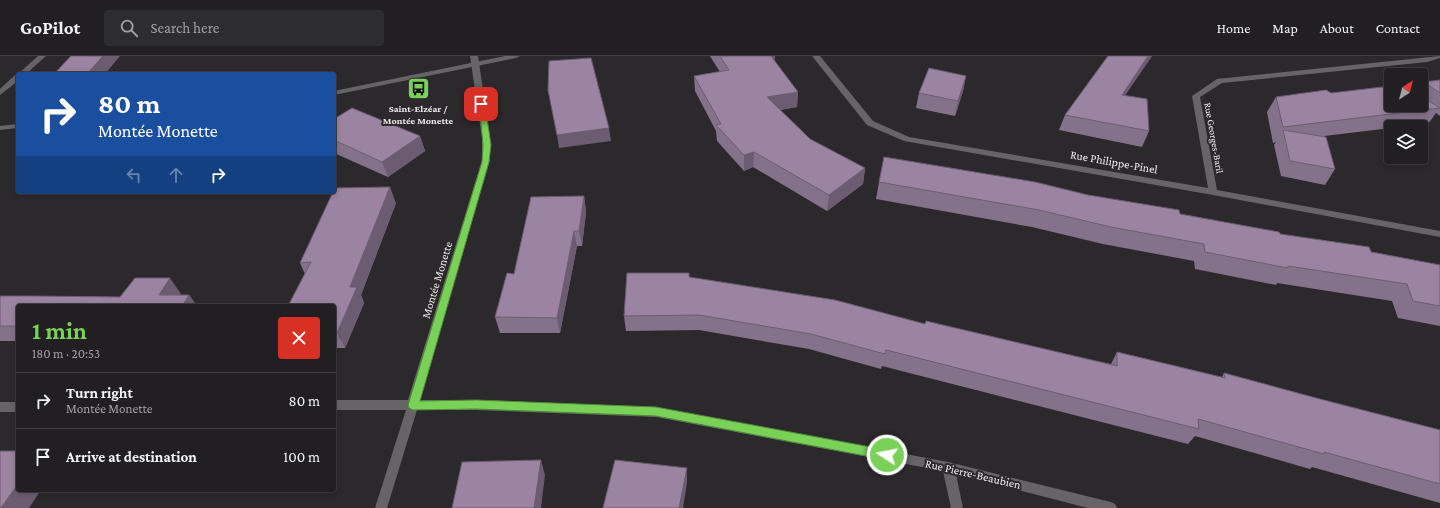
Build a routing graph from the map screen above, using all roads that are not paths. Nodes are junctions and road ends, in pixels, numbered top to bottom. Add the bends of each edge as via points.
1 (42, 56) edge
2 (516, 56) edge
3 (816, 56) edge
4 (1438, 56) edge
5 (475, 60) edge
6 (24, 72) edge
7 (16, 79) edge
8 (0, 93) edge
9 (336, 93) edge
10 (16, 126) edge
11 (0, 128) edge
12 (1214, 192) junction
13 (1440, 234) edge
14 (336, 405) edge
15 (413, 405) junction
16 (0, 407) edge
17 (16, 407) edge
18 (948, 467) junction
19 (381, 508) edge
20 (957, 508) edge
21 (1111, 508) edge

1 - 6 street
2 - 5 street
3 - 12 street, Rue Philippe-Pinel via 870,123 907,139
4 - 12 street, Rue Georges-Baril via 1427,60 1220,81 1196,96
5 - 9 street
5 - 15 street, Montée Monette via 486,138 486,160
7 - 8 street
10 - 11 street
12 - 13 street, Rue Philippe-Pinel
14 - 15 street, Rue Pierre-Beaubien
15 - 18 street, Rue Pierre-Beaubien via 656,412
15 - 19 street, Montée Monette
16 - 17 street
18 - 20 street
18 - 21 street, Rue Pierre-Beaubien

